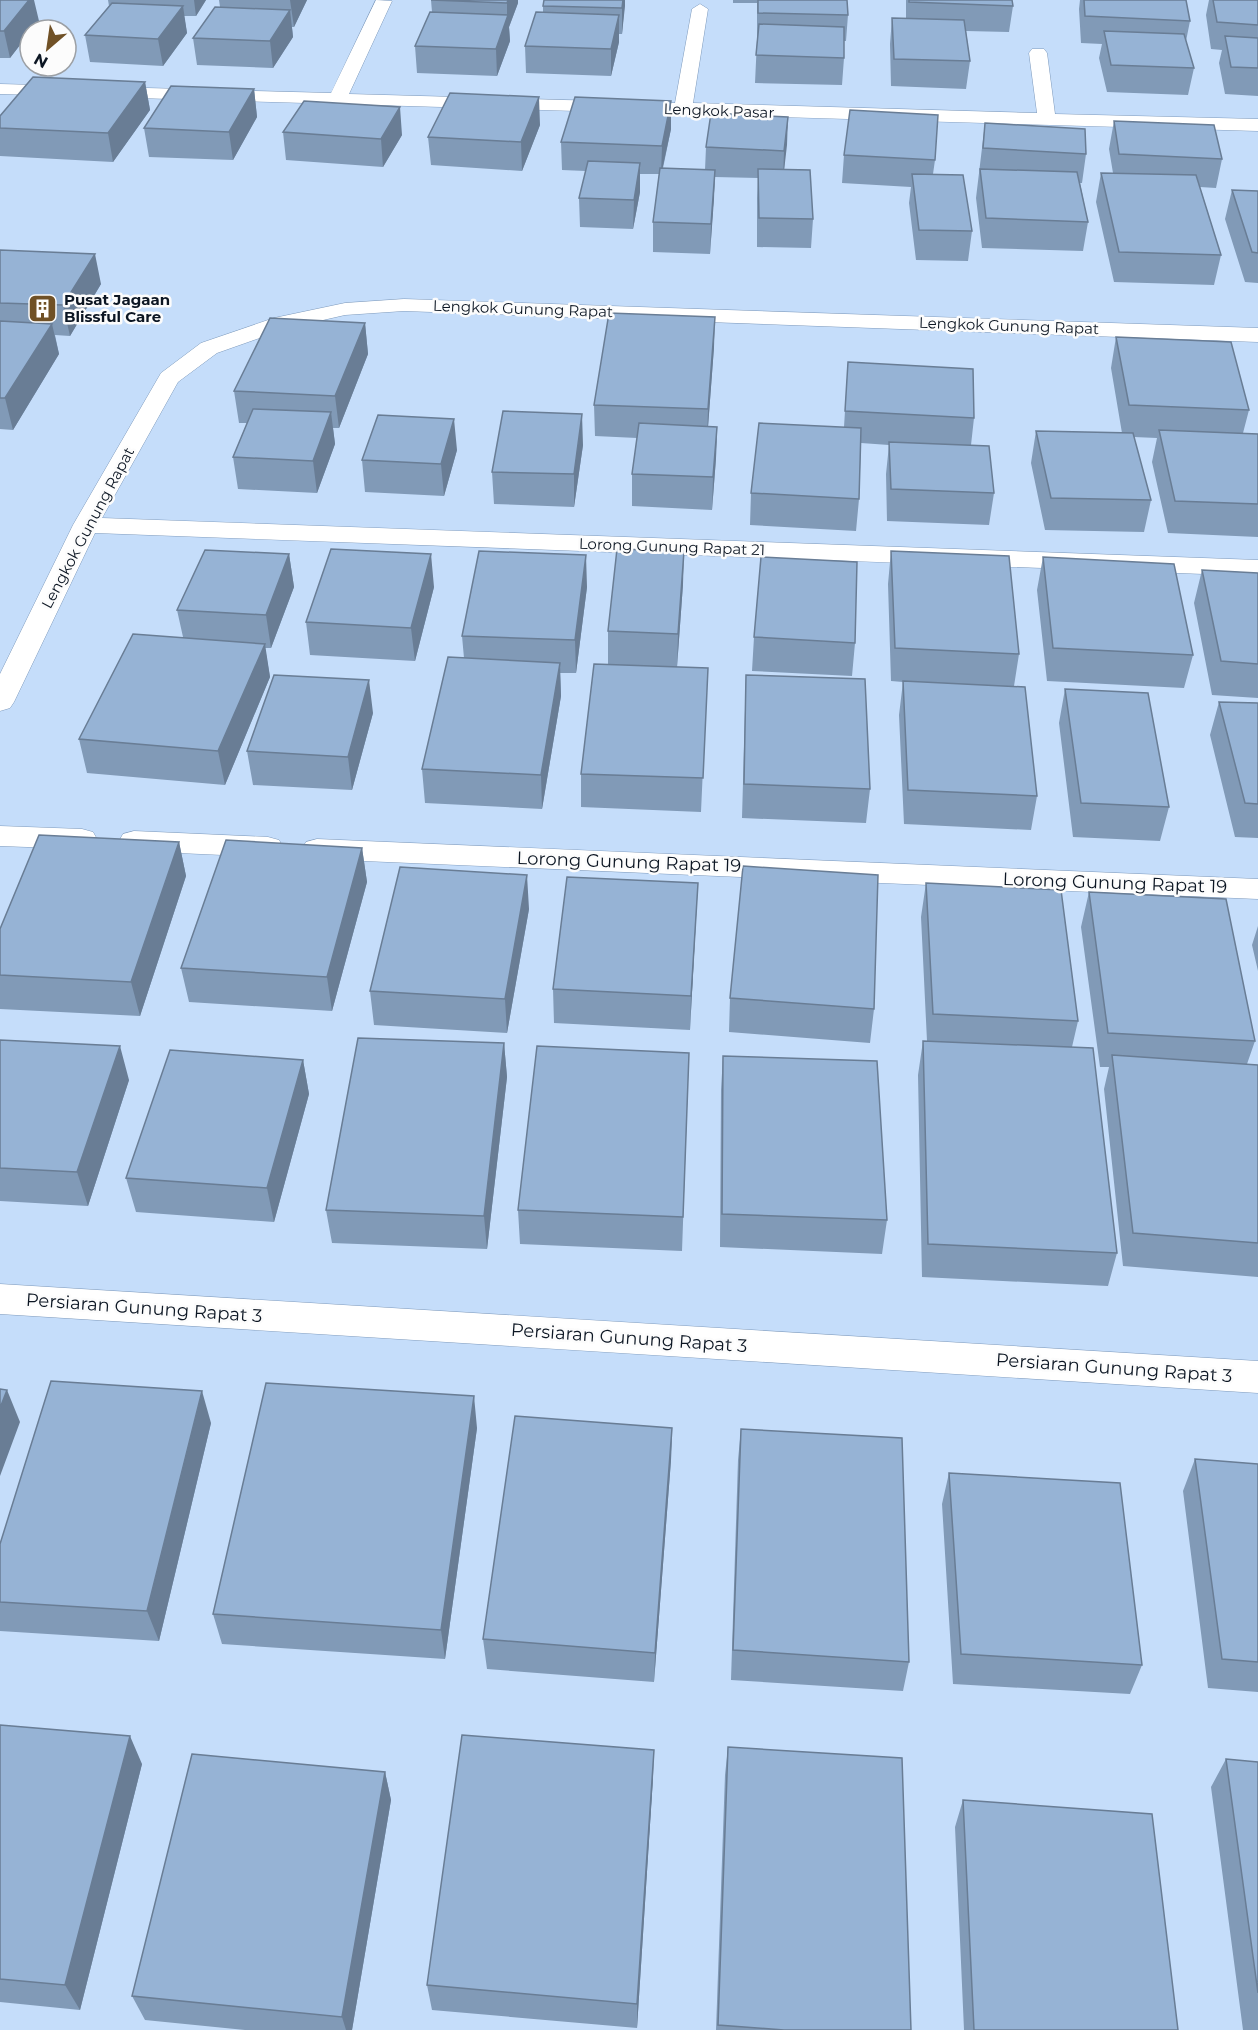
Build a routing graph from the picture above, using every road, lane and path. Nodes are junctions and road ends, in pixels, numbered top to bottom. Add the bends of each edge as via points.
1 (384, 1) edge
2 (700, 9) dead end
3 (1038, 53) dead end
4 (0, 89) edge
5 (338, 98) junction
6 (683, 110) junction
7 (1047, 120) junction
8 (1258, 125) edge
9 (1258, 335) edge
10 (86, 525) junction
11 (1258, 568) edge
12 (0, 702) edge
13 (0, 836) edge
14 (1258, 889) edge
15 (0, 1299) edge
16 (1258, 1377) edge

1 - 5 street
2 - 6 street
3 - 7 street
4 - 5 street, Lengkok Pasar
5 - 6 street, Lengkok Pasar
6 - 7 street, Lengkok Pasar
7 - 8 street, Lengkok Pasar
9 - 10 street, Lengkok Gunung Rapat via 404,305 345,309 282,323 209,348 169,378
10 - 11 street, Lorong Gunung Rapat 21
10 - 12 street, Lengkok Gunung Rapat
13 - 14 street, Lorong Gunung Rapat 19
15 - 16 street, Persiaran Gunung Rapat 3

